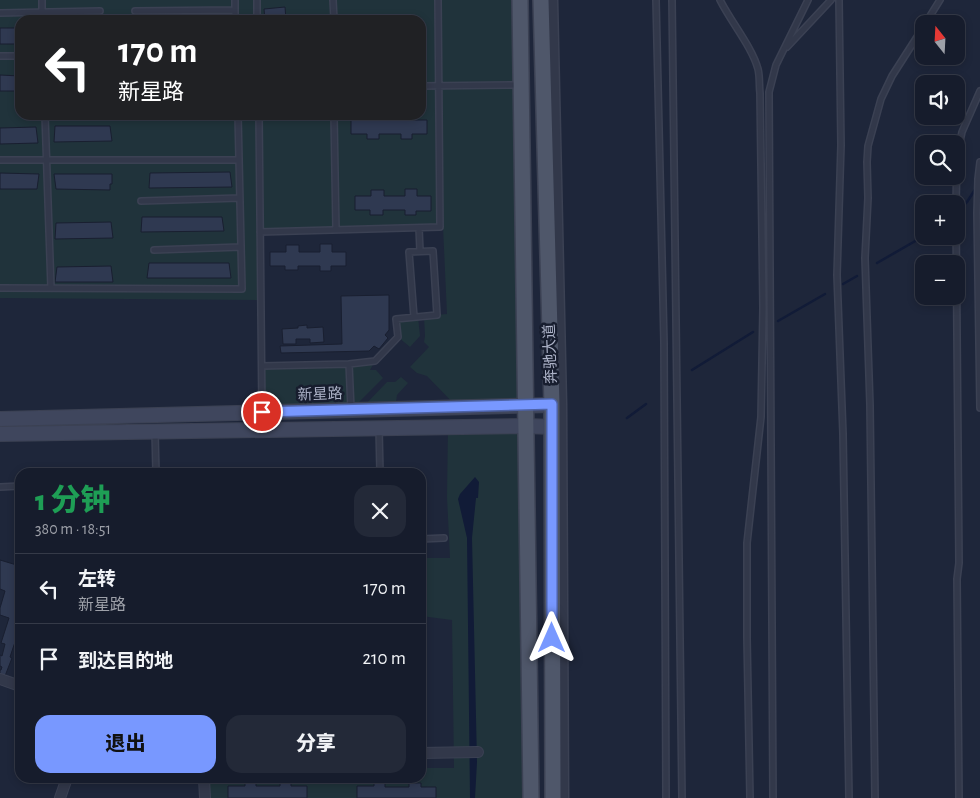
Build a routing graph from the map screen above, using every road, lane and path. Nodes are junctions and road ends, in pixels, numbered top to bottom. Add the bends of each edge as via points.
1 (42, 0) edge
2 (235, 0) edge
3 (257, 0) edge
4 (333, 0) edge
5 (438, 0) edge
6 (520, 0) edge
7 (541, 0) edge
8 (551, 0) edge
9 (656, 0) edge
10 (672, 0) edge
11 (720, 0) edge
12 (808, 0) edge
13 (831, 0) edge
14 (839, 0) edge
15 (940, 0) edge
16 (235, 10) junction
17 (100, 11) dead end
18 (135, 11) dead end
19 (42, 12) junction
20 (0, 13) edge
21 (235, 15) edge
22 (258, 15) edge
23 (334, 15) edge
24 (931, 15) edge
25 (915, 40) edge
26 (783, 51) junction
27 (0, 56) edge
28 (15, 56) edge
29 (521, 85) junction
30 (426, 86) edge
31 (438, 86) junction
32 (980, 92) edge
33 (45, 120) edge
34 (238, 120) edge
35 (258, 120) edge
36 (334, 120) edge
37 (47, 159) junction
38 (0, 160) edge
39 (239, 160) junction
40 (980, 162) edge
41 (956, 195) edge
42 (240, 198) junction
43 (141, 201) dead end
44 (977, 213) junction
45 (980, 225) edge
46 (419, 228) junction
47 (336, 230) junction
48 (260, 232) junction
49 (956, 245) edge
50 (241, 247) junction
51 (154, 250) dead end
52 (420, 251) junction
53 (0, 288) edge
54 (51, 288) junction
55 (414, 317) junction
56 (349, 364) junction
57 (262, 366) junction
58 (552, 404) junction
59 (527, 405) junction
60 (980, 408) edge
61 (351, 410) junction
62 (262, 412) junction
63 (0, 419) edge
64 (527, 426) junction
65 (379, 428) junction
66 (155, 432) junction
67 (0, 434) edge
68 (555, 435) junction
69 (156, 468) edge
70 (380, 468) edge
71 (15, 486) edge
72 (0, 487) edge
73 (444, 538) dead end
74 (426, 539) edge
75 (0, 679) edge
76 (15, 684) edge
77 (478, 752) dead end
78 (426, 753) edge
79 (65, 783) edge
80 (204, 783) edge
81 (60, 798) edge
82 (205, 798) edge
83 (531, 798) edge
84 (553, 798) edge
85 (562, 798) edge
86 (666, 798) edge
87 (682, 798) edge
88 (750, 798) edge
89 (773, 798) edge
90 (849, 798) edge
91 (875, 798) edge
92 (959, 798) edge

1 - 19 lane
2 - 16 lane
3 - 22 lane
4 - 23 lane
5 - 31 lane
6 - 29 main road, 奔驰大道
7 - 58 main road, 奔驰大道
8 - 68 street
9 - 86 lane via 664,343
10 - 87 lane
11 - 88 lane via 758,70 760,93 762,417 747,543
12 - 26 lane
13 - 26 lane
14 - 90 lane via 841,145 837,275 844,434
15 - 24 lane
16 - 18 lane
16 - 21 lane
17 - 19 lane
19 - 20 lane
25 - 91 lane via 881,99 867,162 865,258
26 - 89 lane via 769,92
27 - 28 lane
29 - 31 lane
29 - 59 main road, 奔驰大道
30 - 31 lane
31 - 46 lane via 440,227
32 - 41 lane via 962,132
33 - 37 lane
34 - 39 lane
35 - 48 lane
36 - 47 lane
37 - 38 lane
37 - 39 lane
37 - 54 lane
39 - 42 lane
40 - 44 lane
42 - 43 lane
42 - 50 lane
44 - 45 lane
44 - 60 lane
46 - 47 lane
46 - 52 lane
47 - 48 lane
48 - 57 lane
49 - 92 lane
50 - 51 lane
50 - 54 lane via 242,289
52 - 55 lane via 409,252
52 - 55 lane via 433,250 437,315
53 - 54 lane
55 - 56 lane via 396,318 398,337 374,360
56 - 57 lane
56 - 61 lane
57 - 62 lane
58 - 59 main road, 新星路
58 - 68 main road, 奔驰大道
59 - 61 main road, 新星路
59 - 64 main road, 奔驰大道
61 - 62 main road, 新星路
62 - 63 main road, 新星路
64 - 65 main road
64 - 68 main road
64 - 83 main road, 奔驰大道
65 - 66 main road
65 - 70 lane
66 - 67 main road
66 - 69 lane
68 - 84 main road, 奔驰大道
68 - 85 street
71 - 72 lane
73 - 74 lane
75 - 76 street
77 - 78 street
79 - 81 street
80 - 82 street

